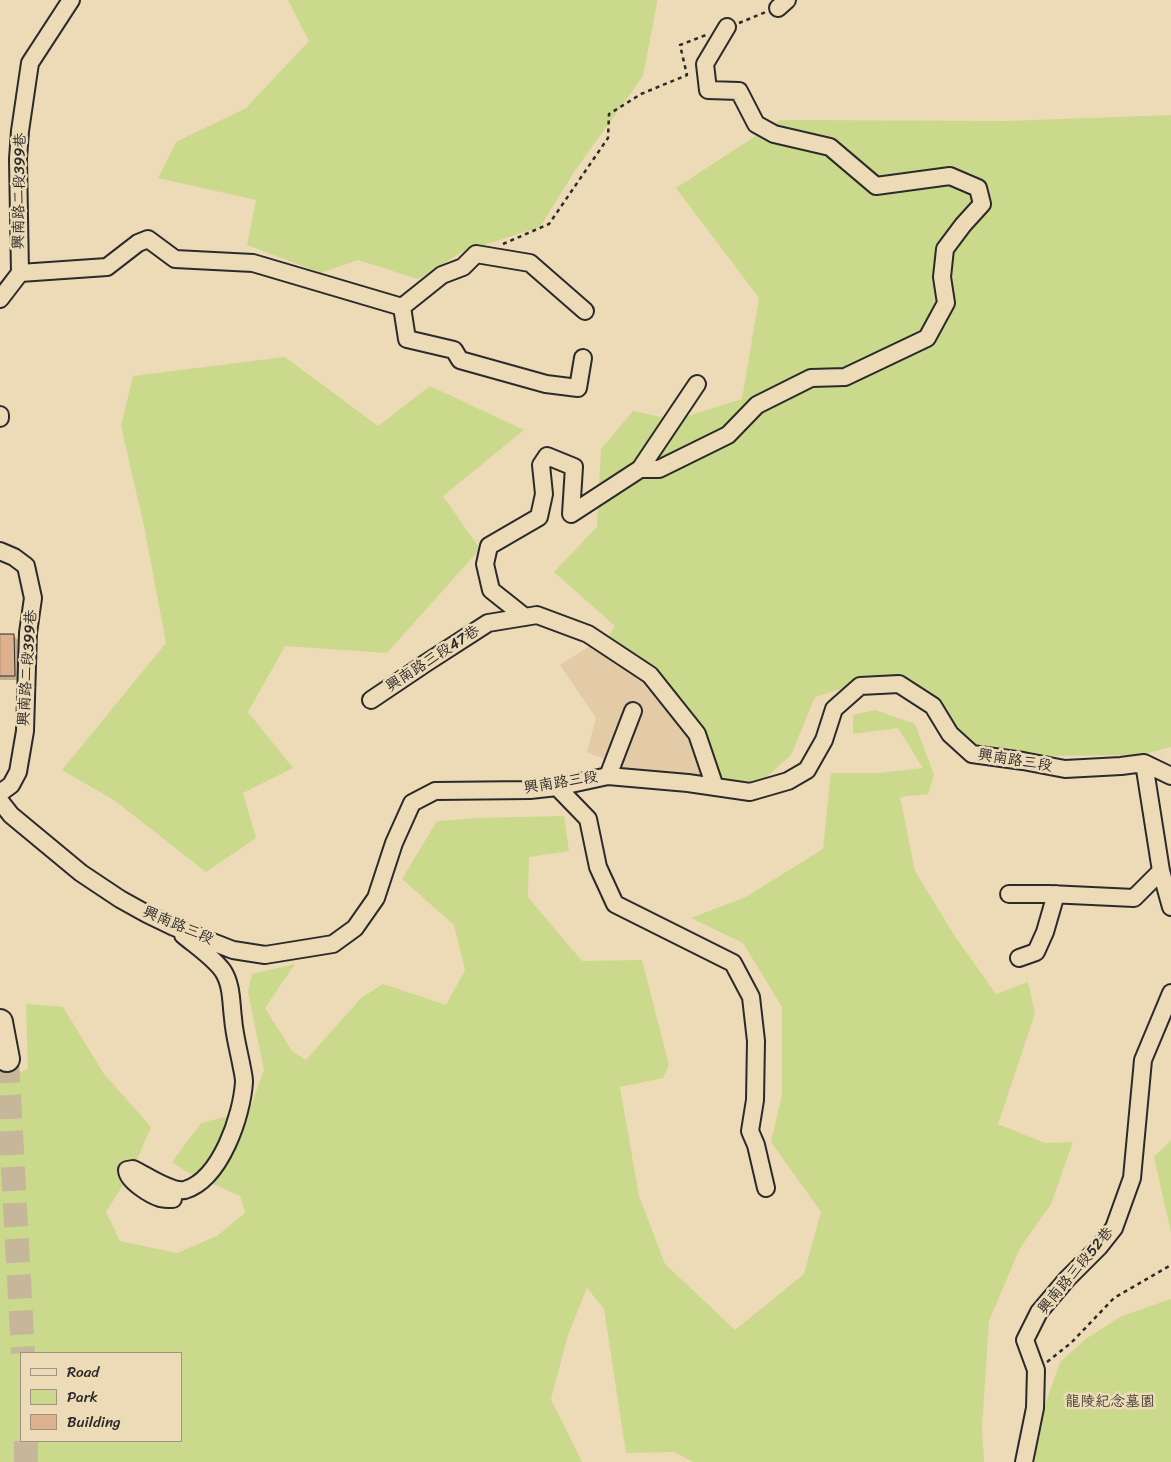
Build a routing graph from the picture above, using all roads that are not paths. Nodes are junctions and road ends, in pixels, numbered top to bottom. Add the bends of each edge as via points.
1 (71, 0) edge
2 (727, 27) road end
3 (20, 273) junction
4 (0, 299) edge
5 (402, 307) junction
6 (585, 311) dead end
7 (583, 358) dead end
8 (697, 384) dead end
9 (640, 469) junction
10 (0, 551) edge
11 (525, 617) junction
12 (371, 700) dead end
13 (633, 711) dead end
14 (1144, 763) junction
15 (608, 776) junction
16 (1171, 776) edge
17 (557, 787) junction
18 (715, 787) junction
19 (0, 793) edge
20 (0, 801) edge
21 (1161, 871) junction
22 (1009, 894) dead end
23 (1056, 894) junction
24 (1171, 907) edge
25 (174, 927) junction
26 (1019, 958) dead end
27 (1171, 993) edge
28 (0, 1022) edge
29 (8, 1059) tunnel mouth
30 (766, 1188) dead end
31 (173, 1199) dead end
32 (1024, 1462) edge

1 - 3 street, 興南路二段399巷 via 30,63 18,159
2 - 9 street via 705,64 708,90 739,91 756,124 774,134 830,147 876,186 950,176 978,188 982,204 945,248 942,277 946,304 927,338 845,377 812,378 757,405 728,435 659,469
3 - 4 street
3 - 5 street via 107,267 148,239 175,259 253,263
5 - 6 street via 442,275 463,267 476,254 530,263
5 - 7 street via 407,339 454,350 460,360 546,384 578,388
8 - 9 street
9 - 11 street via 571,514 574,467 547,456 541,465 544,494 539,517 489,546 485,564 491,590
10 - 19 street, 興南路二段399巷 via 14,556 26,566 33,598 28,633 25,732 18,772 11,785
11 - 12 street, 興南路三段47巷 via 488,623
11 - 18 street, 興南路三段47巷 via 538,615 588,634 650,675 697,734
13 - 15 street
14 - 16 street
14 - 18 street, 興南路三段 via 1065,769 972,754 950,734 933,706 899,684 860,686 834,709 824,740 807,770 788,781 750,792
14 - 21 street
15 - 17 street, 興南路三段
15 - 18 street, 興南路三段
17 - 25 street, 興南路三段 via 434,791 412,803 394,843 376,898 355,928 333,944 264,955 233,950
17 - 30 street via 588,819 598,867 615,904 732,963 751,997 756,1041 755,1100 750,1131
20 - 25 street, 興南路三段 via 11,815 81,873 120,899
21 - 23 street via 1134,898
21 - 24 street
22 - 23 street
23 - 26 street via 1036,952
25 - 31 street via 223,971 230,993 244,1080 240,1112 230,1138 216,1165 198,1183 184,1190 171,1189 133,1169 127,1170 133,1182 160,1198
27 - 32 street, 興南路三段52巷 via 1143,1060 1132,1178 1114,1228 1039,1312 1025,1340 1036,1370 1035,1408
28 - 29 highway

